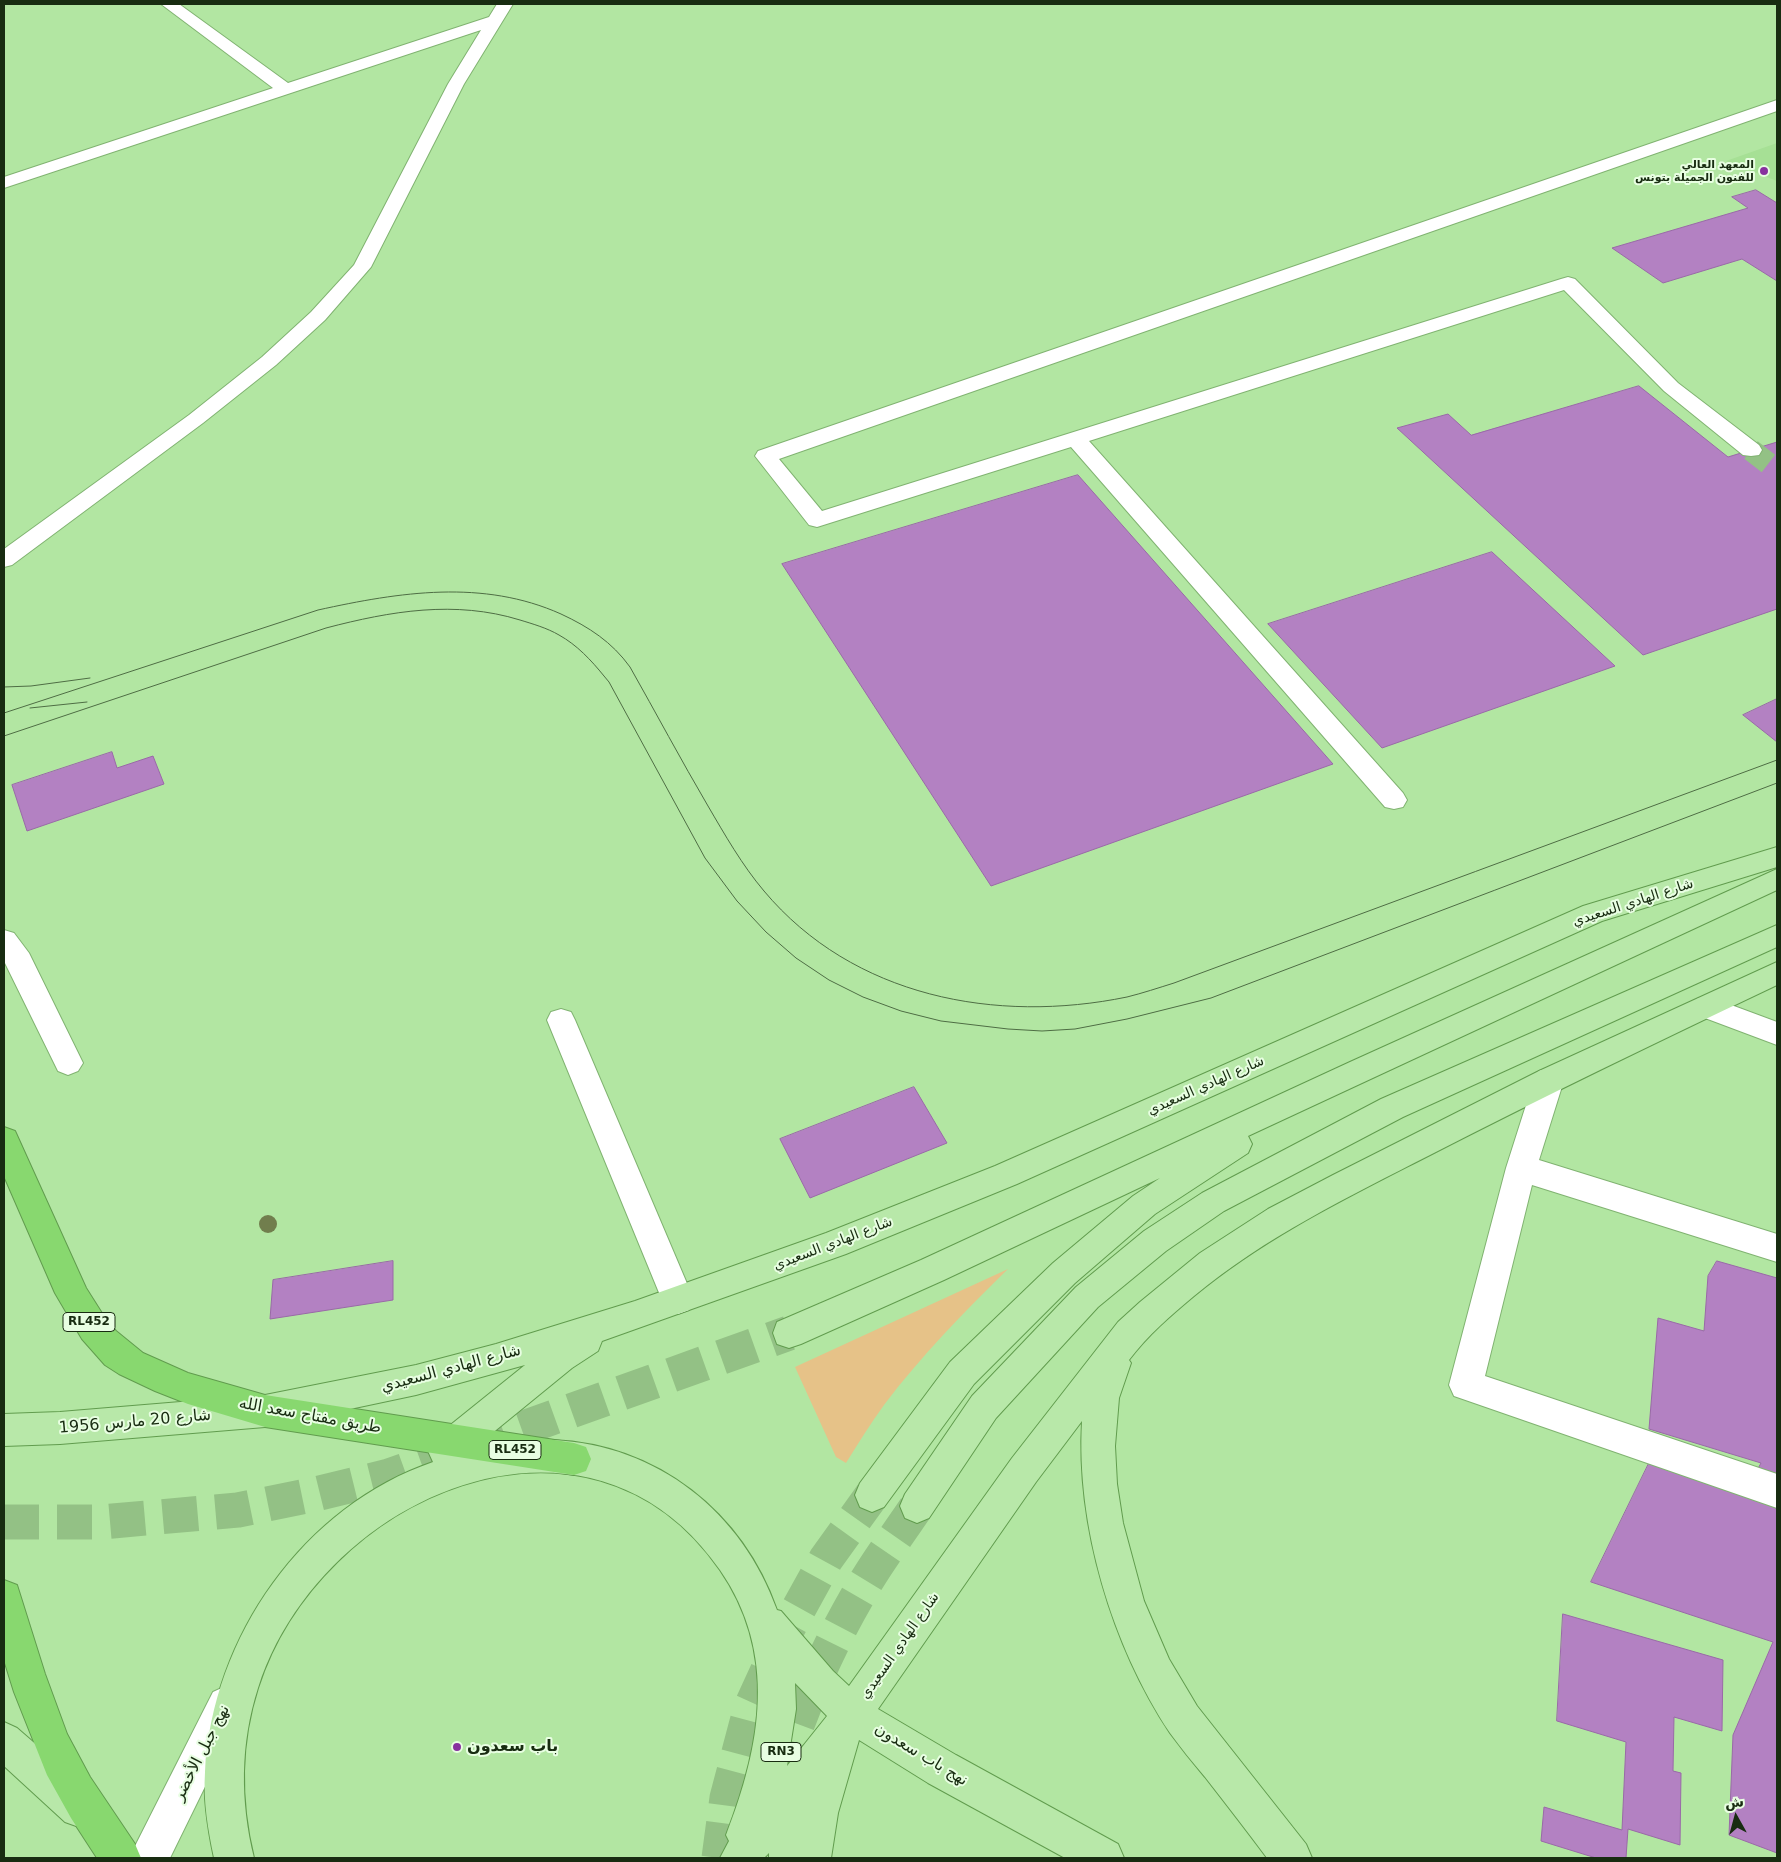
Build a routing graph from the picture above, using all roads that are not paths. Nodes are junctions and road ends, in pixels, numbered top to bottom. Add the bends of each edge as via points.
1 (169, 4) edge
2 (501, 12) edge
3 (285, 89) junction
4 (1777, 105) edge
5 (4, 183) edge
6 (1076, 439) junction
7 (1751, 450) tunnel mouth
8 (4, 560) edge
9 (1394, 800) dead end
10 (1777, 857) edge
11 (1777, 879) edge
12 (1777, 935) edge
13 (4, 941) edge
14 (1777, 973) edge
15 (1707, 1007) junction
16 (561, 1020) dead end
17 (1777, 1034) edge
18 (68, 1063) dead end
19 (1360, 1070) junction
20 (1549, 1080) junction
21 (4, 1140) edge
22 (1521, 1168) junction
23 (1777, 1248) edge
24 (678, 1300) junction
25 (635, 1316) junction
26 (789, 1333) tunnel mouth
27 (1130, 1333) junction
28 (265, 1411) junction
29 (4, 1430) edge
30 (457, 1441) junction
31 (574, 1459) junction
32 (1777, 1491) edge
33 (872, 1495) tunnel mouth
34 (377, 1506) junction
35 (917, 1506) tunnel mouth
36 (4, 1598) edge
37 (764, 1619) junction
38 (255, 1648) junction
39 (778, 1703) junction
40 (852, 1714) junction
41 (4, 1741) edge
42 (224, 1799) junction
43 (784, 1800) junction
44 (93, 1820) junction
45 (121, 1858) edge
46 (149, 1858) edge
47 (226, 1858) edge
48 (234, 1858) edge
49 (735, 1858) edge
50 (740, 1858) edge
51 (789, 1858) edge
52 (811, 1858) edge
53 (1104, 1858) edge
54 (1292, 1858) edge

1 - 3 street
2 - 3 street
2 - 8 street via 456,84 362,267 318,316 269,361 196,419
3 - 5 street
4 - 6 street via 766,456 817,520
6 - 7 street via 1568,283 1671,387
6 - 9 street
10 - 24 main road, شارع الهادي السعيدي via 1592,913 1006,1175 835,1244
11 - 19 main road
12 - 35 main road via 1392,1108 1213,1202 1156,1241 1087,1297 984,1407
13 - 18 street via 19,961
14 - 15 main road, شارع الهادي السعيدي
15 - 17 street
15 - 20 main road, شارع الهادي السعيدي
16 - 24 street
19 - 26 main road via 885,1292
19 - 33 main road via 1207,1162 1144,1205 1064,1274 962,1373
20 - 22 street
20 - 27 main road, شارع الهادي السعيدي via 1279,1219 1210,1263
21 - 28 highway, طريق مفتاح سعد الله / RL452 via 64,1278 81,1311 105,1342 118,1354 150,1373
22 - 23 street
22 - 32 street via 1466,1385
24 - 25 main road, شارع الهادي السعيدي
25 - 28 main road, شارع الهادي السعيدي via 416,1380
25 - 30 main road, شارع الهادي السعيدي via 589,1338 560,1357
27 - 40 main road, شارع الهادي السعيدي via 1024,1470
27 - 54 main road via 1107,1379 1100,1409 1099,1459 1113,1558 1128,1607 1174,1705
28 - 29 main road, شارع 20 مارس 1956
28 - 30 highway, طريق مفتاح سعد الله / RL452
30 - 31 highway, طريق مفتاح سعد الله / RL452
30 - 34 main road, شارع الهادي السعيدي
31 - 34 main road, RL452 via 508,1458 475,1464 441,1474
31 - 37 main road, RL452 via 636,1476 690,1510 714,1532 734,1558
34 - 38 main road, RL452 via 348,1528 295,1582
36 - 44 highway via 24,1671 54,1748
37 - 39 main road, RL452
37 - 40 main road, نهج باب سعدون via 796,1659
38 - 42 main road, RL452 via 240,1684 230,1721 224,1760
38 - 46 street, نهج جبل الأخضر
39 - 43 main road, RN3
39 - 49 main road, RL452 via 770,1766 758,1805
40 - 43 main road, شارع الهادي السعيدي
40 - 52 main road, شارع الهادي السعيدي via 818,1808
40 - 53 main road, نهج باب سعدون via 942,1769
41 - 44 main road
42 - 47 main road
42 - 48 main road, RL452
43 - 50 main road, شارع الهادي السعيدي
43 - 51 main road, RN3
44 - 45 highway

